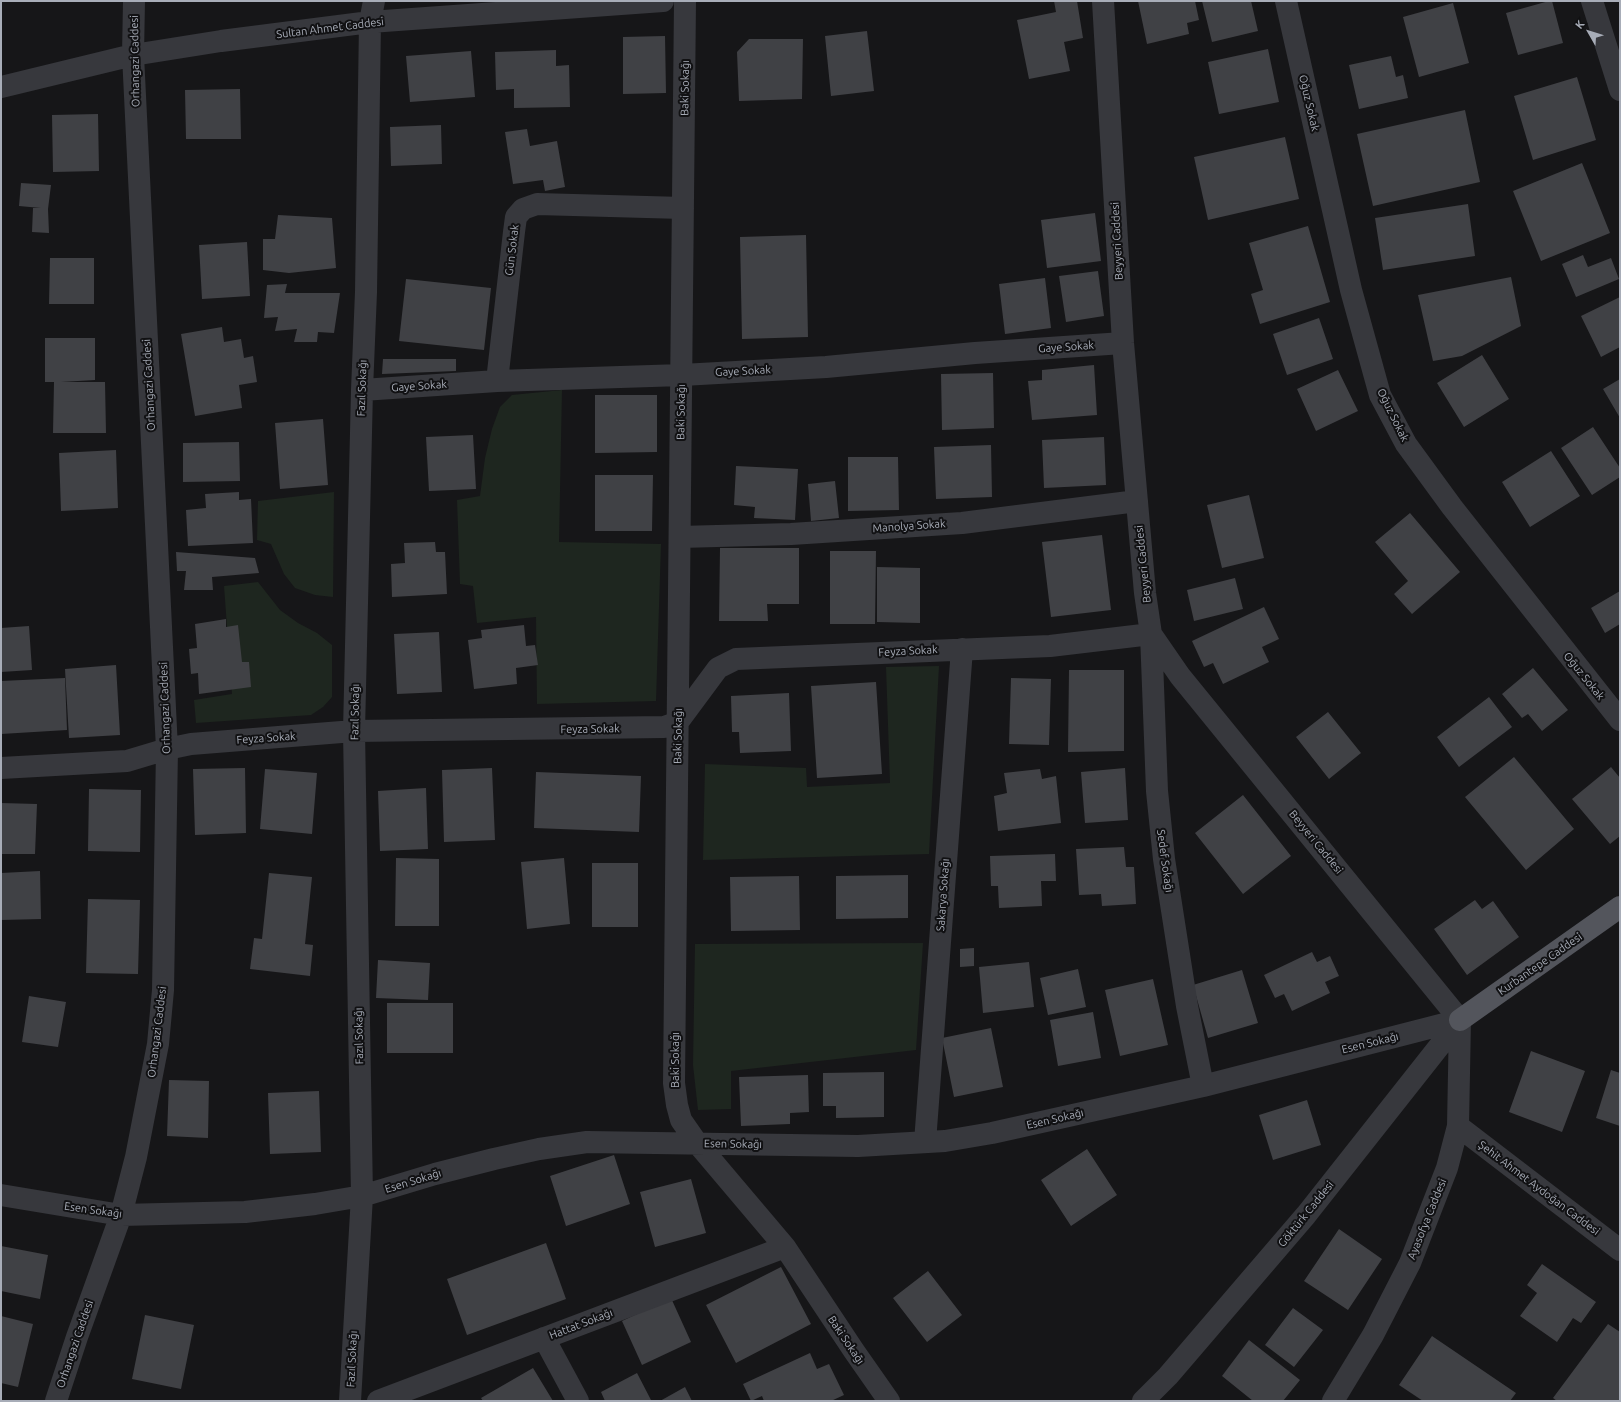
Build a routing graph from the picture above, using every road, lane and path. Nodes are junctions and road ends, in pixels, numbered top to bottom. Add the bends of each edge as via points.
1 (134, 1) edge
2 (374, 1) edge
3 (663, 1) edge
4 (686, 1) edge
5 (1103, 1) edge
6 (1286, 1) edge
7 (1592, 1) edge
8 (370, 22) junction
9 (133, 55) junction
10 (1, 87) edge
11 (1620, 90) edge
12 (683, 208) junction
13 (1123, 343) junction
14 (682, 375) junction
15 (497, 381) junction
16 (362, 390) junction
17 (1136, 501) junction
18 (680, 537) junction
19 (1151, 634) junction
20 (962, 649) junction
21 (1620, 720) edge
22 (678, 722) junction
23 (354, 732) junction
24 (167, 749) junction
25 (1, 768) edge
26 (1620, 907) edge
27 (1460, 1020) junction
28 (1203, 1086) junction
29 (1458, 1126) junction
30 (925, 1142) junction
31 (697, 1143) junction
32 (1, 1195) edge
33 (362, 1196) junction
34 (121, 1215) junction
35 (785, 1247) junction
36 (1620, 1250) edge
37 (544, 1338) junction
38 (56, 1401) edge
39 (350, 1401) edge
40 (378, 1401) edge
41 (578, 1401) edge
42 (889, 1401) edge
43 (1143, 1401) edge
44 (1333, 1401) edge

1 - 9 street, Orhangazi Caddesi
2 - 8 street, Fazıl Sokağı
3 - 8 street, Sultan Ahmet Caddesi
4 - 12 street, Baki Sokağı
5 - 13 street, Beyyeri Caddesi
6 - 21 street, Oğuz Sokak via 1351,290 1380,395 1406,444 1452,507
7 - 11 street
8 - 9 street, Sultan Ahmet Caddesi
8 - 16 street, Fazıl Sokağı
9 - 10 street, Sultan Ahmet Caddesi
9 - 24 street, Orhangazi Caddesi
12 - 14 street, Baki Sokağı
12 - 15 street, Gün Sokak via 537,204 523,209 516,217
13 - 14 street, Gaye Sokak via 974,353 826,367
13 - 17 street, Beyyeri Caddesi
14 - 15 street, Gaye Sokak
14 - 18 street, Baki Sokağı
15 - 16 street, Gaye Sokak
16 - 23 street, Fazıl Sokağı
17 - 18 street, Manolya Sokak via 962,523 791,534
17 - 19 street, Beyyeri Caddesi
18 - 22 street, Baki Sokağı
19 - 20 street, Feyza Sokak via 1050,646
19 - 27 street, Beyyeri Caddesi via 1180,676
19 - 28 street, Sedef Sokağı via 1157,791 1164,859 1187,1006
20 - 22 street, Feyza Sokak via 736,659 718,668
20 - 30 street, Sakarya Sokağı
22 - 23 street, Feyza Sokak via 664,727 630,729
22 - 31 street, Baki Sokağı via 674,1083 681,1120
23 - 24 street, Feyza Sokak via 190,744
23 - 33 street, Fazıl Sokağı
24 - 25 street, Feyza Sokak via 127,761
24 - 34 street, Orhangazi Caddesi via 164,990 147,1107
26 - 27 main road, Kurbantepe Caddesi
27 - 28 street, Esen Sokağı
27 - 29 street, Ayasofya Caddesi
27 - 43 street, Göktürk Caddesi via 1306,1215
28 - 30 street, Esen Sokağı via 992,1134
29 - 36 street, Şehit Ahmet Aydoğan Caddesi
29 - 44 street, Ayasofya Caddesi via 1447,1168 1410,1262 1373,1335
30 - 31 street, Esen Sokağı via 858,1146
31 - 33 street, Esen Sokağı via 587,1142 539,1149 435,1174
31 - 35 street, Baki Sokağı
32 - 34 street, Esen Sokağı
33 - 34 street, Esen Sokağı via 245,1212
33 - 39 street, Fazıl Sokağı
34 - 38 street, Orhangazi Caddesi
35 - 37 street, Hattat Sokağı
35 - 42 street, Baki Sokağı
37 - 40 street, Hattat Sokağı
37 - 41 street

